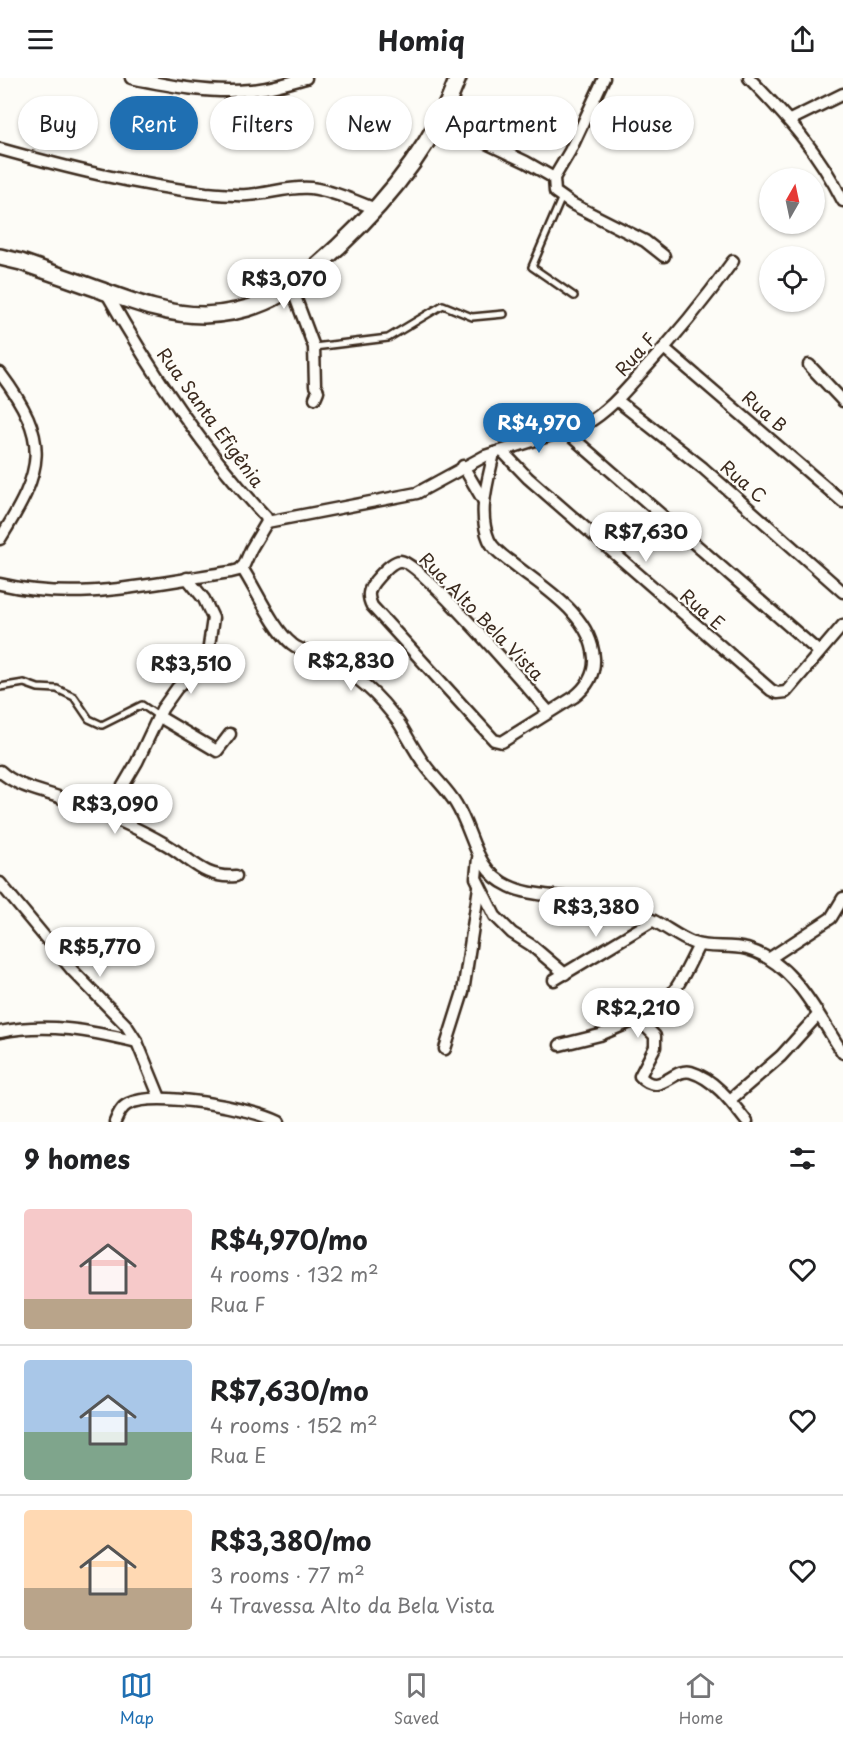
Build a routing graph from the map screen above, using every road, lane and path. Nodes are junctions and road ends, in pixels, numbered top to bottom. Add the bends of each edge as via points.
1 (131, 78) edge
2 (306, 78) edge
3 (458, 78) edge
4 (604, 78) edge
5 (749, 78) edge
6 (843, 94) edge
7 (450, 96) edge
8 (790, 120) junction
9 (424, 145) edge
10 (0, 149) edge
11 (501, 150) edge
12 (554, 178) junction
13 (562, 197) junction
14 (843, 201) edge
15 (376, 209) junction
16 (664, 256) dead end
17 (0, 257) edge
18 (733, 261) dead end
19 (291, 286) junction
20 (106, 292) junction
21 (574, 296) dead end
22 (504, 314) dead end
23 (314, 347) junction
24 (664, 348) junction
25 (809, 364) dead end
26 (0, 373) edge
27 (315, 398) dead end
28 (843, 400) edge
29 (618, 401) junction
30 (565, 431) junction
31 (498, 452) junction
32 (464, 466) junction
33 (483, 500) junction
34 (843, 502) edge
35 (14, 517) junction
36 (0, 518) edge
37 (267, 522) junction
38 (0, 538) edge
39 (242, 568) junction
40 (187, 578) junction
41 (0, 584) edge
42 (843, 592) edge
43 (843, 625) edge
44 (819, 652) junction
45 (0, 687) edge
46 (549, 712) junction
47 (158, 716) junction
48 (230, 734) dead end
49 (0, 771) edge
50 (106, 815) junction
51 (478, 858) junction
52 (236, 876) dead end
53 (0, 883) edge
54 (479, 887) junction
55 (843, 898) edge
56 (652, 921) junction
57 (699, 945) junction
58 (770, 958) junction
59 (565, 974) junction
60 (554, 980) dead end
61 (649, 1014) junction
62 (818, 1014) junction
63 (0, 1032) edge
64 (137, 1042) junction
65 (560, 1045) dead end
66 (445, 1049) dead end
67 (843, 1053) edge
68 (160, 1098) junction
69 (729, 1100) junction
70 (114, 1122) edge
71 (279, 1122) edge
72 (747, 1122) edge

1 - 2 street via 232,91
3 - 7 main road
4 - 12 street
5 - 8 street
6 - 8 street
8 - 14 street via 828,172
9 - 15 main road
10 - 15 street via 122,180 233,195 310,188
11 - 12 street
12 - 13 street via 555,192
13 - 16 street via 645,241
13 - 21 lane via 532,267
15 - 19 main road via 309,274
17 - 20 main road
18 - 24 street, Rua F via 698,310
19 - 20 main road via 254,306 204,315 156,309
19 - 23 street
20 - 37 street, Rua Santa Efigênia via 151,368 217,461
22 - 23 lane via 472,317 443,305 388,338
23 - 27 street via 318,391
24 - 29 street, Rua F
24 - 34 street, Rua B
25 - 28 street
26 - 35 street via 17,396 34,435 37,454 29,487
29 - 30 street, Rua F via 594,419
29 - 42 street, Rua C via 703,468
30 - 31 street, Rua F
30 - 44 street
31 - 32 street, Rua F
31 - 33 street
31 - 44 street, Rua E via 777,693 786,692
32 - 33 street
32 - 37 street, Rua F via 417,494
33 - 46 street, Rua Alto Bela Vista via 485,526 492,545 570,610 590,639 594,661 590,680 580,693
35 - 36 street
35 - 38 street
37 - 39 street
39 - 40 street
39 - 51 street via 287,639 357,678 399,723 454,801
40 - 41 street via 70,593 38,592
40 - 47 street via 213,618 207,660 177,688
43 - 44 street
45 - 47 lane via 24,683 57,689 74,697 89,719 102,725 142,705
46 - 46 street, Rua Alto Bela Vista via 502,742 494,740 372,606 369,588 395,562 410,565
47 - 48 street via 217,751
47 - 50 street
49 - 50 street via 21,785
50 - 52 street via 143,832 209,873
51 - 54 street
51 - 56 street via 509,886 577,899
53 - 64 street
54 - 59 street via 504,926
54 - 66 street via 463,992
55 - 58 street via 831,918
56 - 57 street
56 - 59 street
57 - 58 street via 731,946
57 - 61 street via 676,988
58 - 62 street via 792,978
59 - 60 street
61 - 65 street via 600,1035
61 - 69 street via 646,1027 656,1042 640,1076 657,1083 684,1071 693,1072
62 - 67 street
62 - 69 street via 781,1056
63 - 64 street via 46,1027
64 - 68 street
68 - 70 street via 129,1103
68 - 71 street via 248,1110
69 - 72 street

